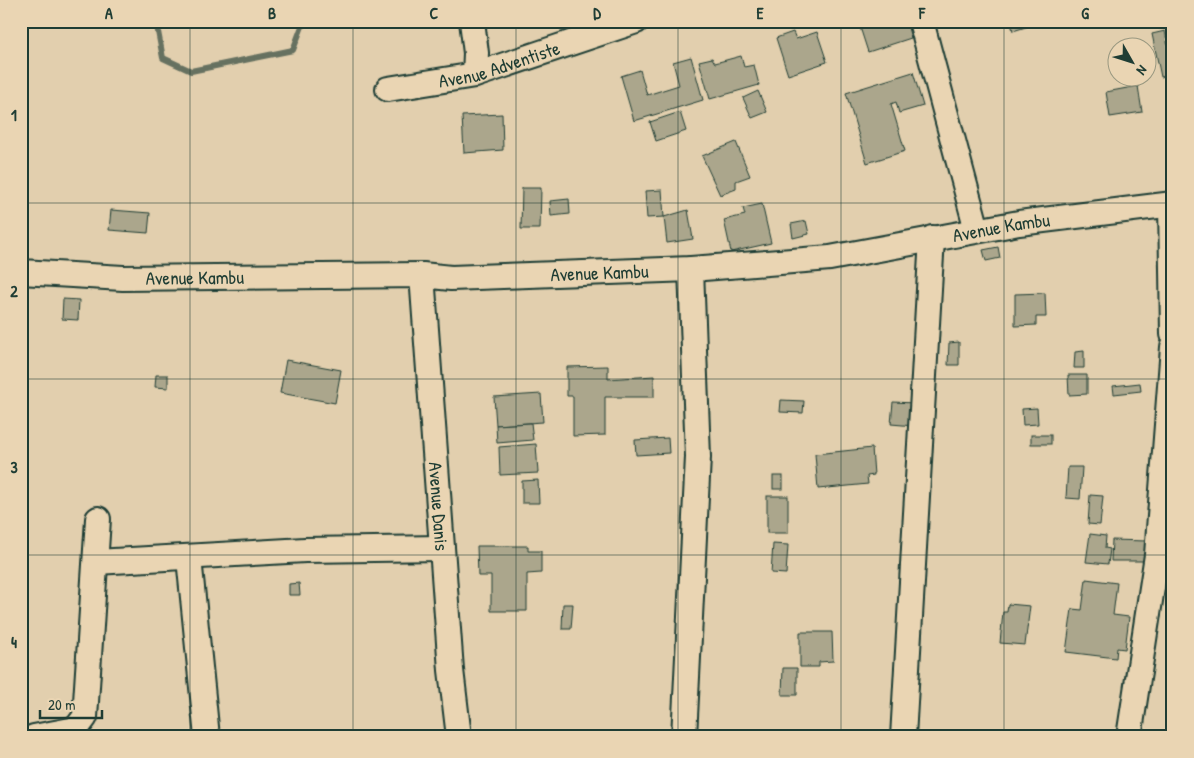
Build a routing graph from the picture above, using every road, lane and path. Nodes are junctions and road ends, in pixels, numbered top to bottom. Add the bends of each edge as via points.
1 (472, 21) edge
2 (636, 21) edge
3 (920, 21) edge
4 (476, 75) junction
5 (388, 89) dead end
6 (1172, 204) edge
7 (977, 230) junction
8 (932, 238) junction
9 (691, 269) junction
10 (21, 272) edge
11 (422, 275) junction
12 (1173, 334) edge
13 (1173, 347) edge
14 (98, 519) dead end
15 (442, 548) junction
16 (1165, 554) edge
17 (189, 558) junction
18 (96, 562) junction
19 (34, 737) edge
20 (207, 737) edge
21 (460, 737) edge
22 (684, 737) edge
23 (903, 737) edge
24 (1129, 737) edge

1 - 4 street
2 - 4 street, Avenue Adventiste
3 - 7 street
4 - 5 street, Avenue Adventiste
6 - 7 street, Avenue Kambu
6 - 12 street
7 - 8 street, Avenue Kambu
8 - 9 street, Avenue Kambu via 830,258
8 - 23 street
9 - 11 street, Avenue Kambu via 484,277
9 - 22 street via 698,457
10 - 11 street, Avenue Kambu via 122,278
11 - 15 street, Avenue Danis
13 - 16 street
14 - 18 street
15 - 17 street via 306,550
15 - 21 street, Avenue Danis via 451,670
16 - 24 street
17 - 18 street
17 - 20 street
18 - 19 street via 85,717 76,728

